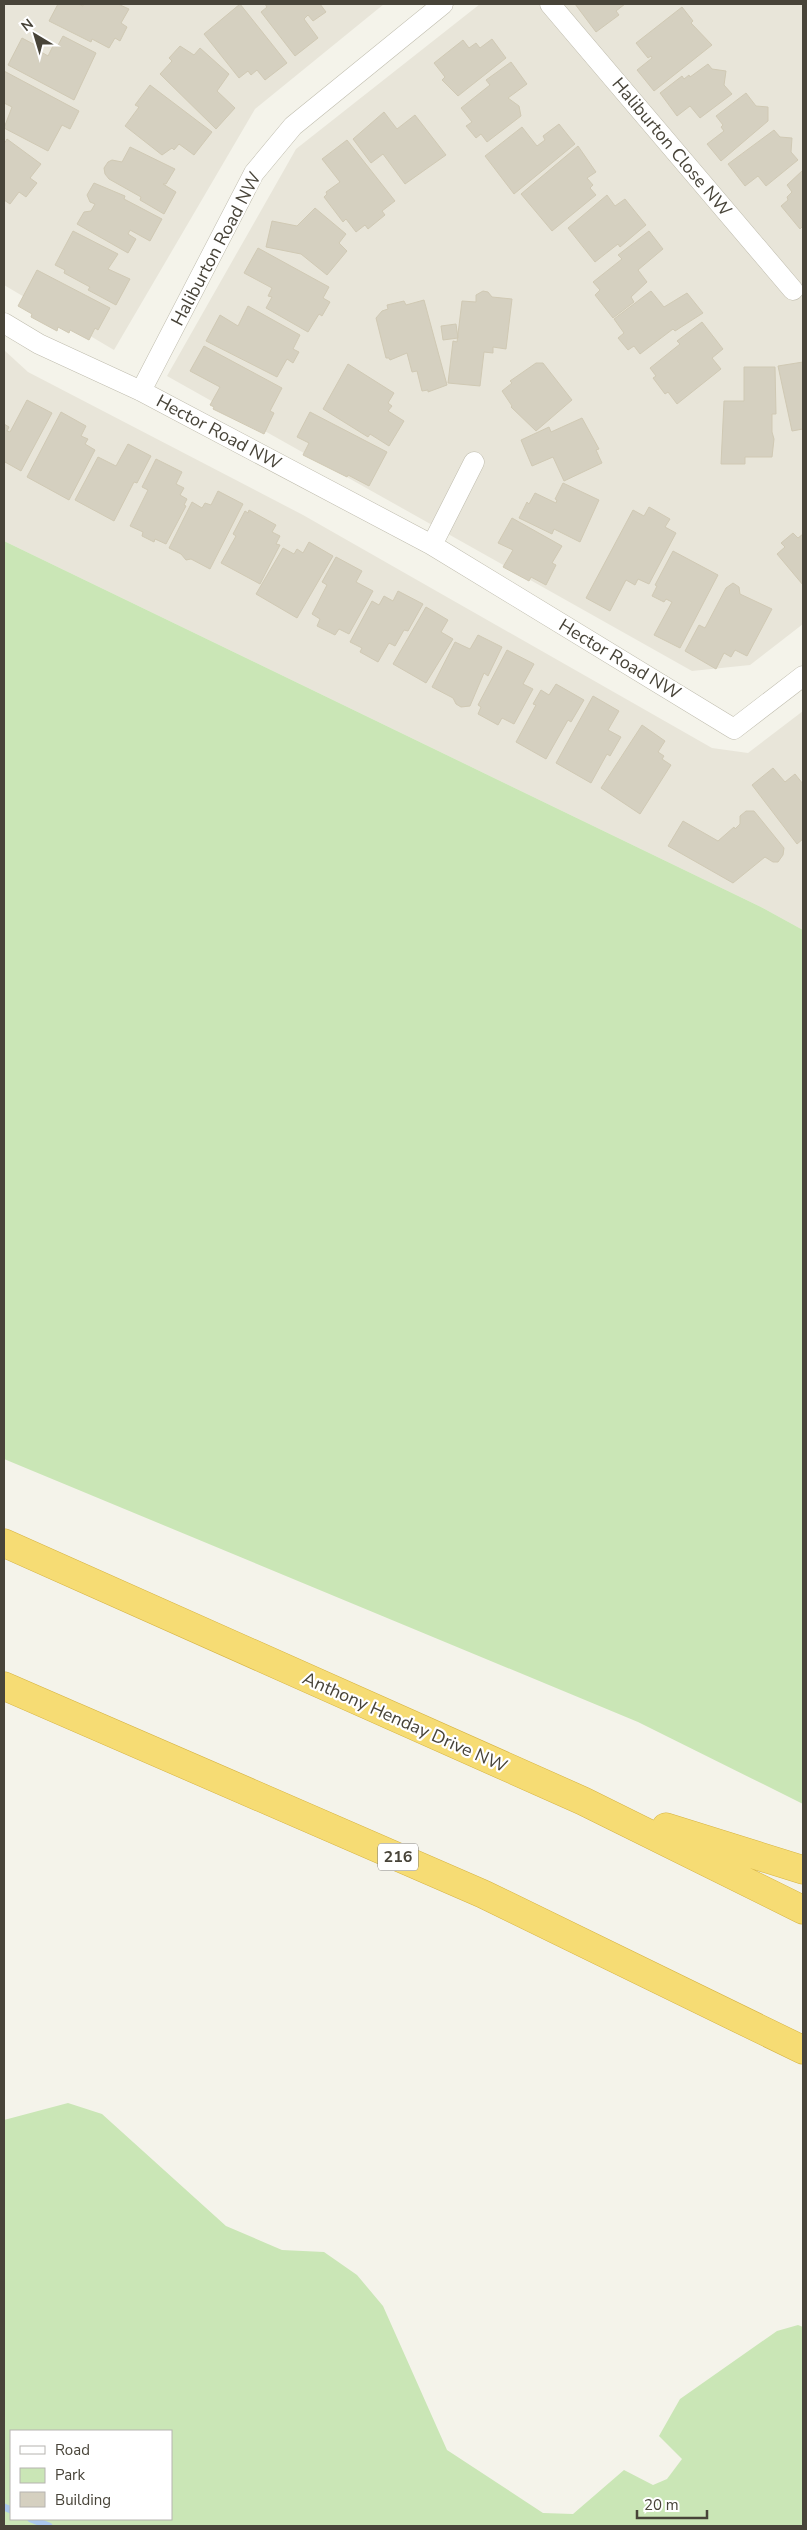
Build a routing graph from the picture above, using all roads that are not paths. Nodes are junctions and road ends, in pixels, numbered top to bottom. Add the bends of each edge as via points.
1 (443, 4) edge
2 (550, 4) edge
3 (793, 290) dead end
4 (4, 323) edge
5 (141, 391) junction
6 (474, 462) dead end
7 (432, 545) junction
8 (803, 676) edge
9 (4, 1543) edge
10 (4, 1686) edge
11 (583, 1801) junction
12 (803, 1870) edge
13 (803, 1910) edge
14 (798, 2048) edge

1 - 5 street, Haliburton Road NW via 293,126 254,173
2 - 3 street, Haliburton Close NW
4 - 5 street, Hector Road NW via 39,344
5 - 7 street, Hector Road NW
6 - 7 street
7 - 8 street, Hector Road NW via 734,729
9 - 11 highway, Anthony Henday Drive NW
10 - 14 highway, 216 via 483,1894
11 - 12 highway
11 - 13 highway, Anthony Henday Drive NW

